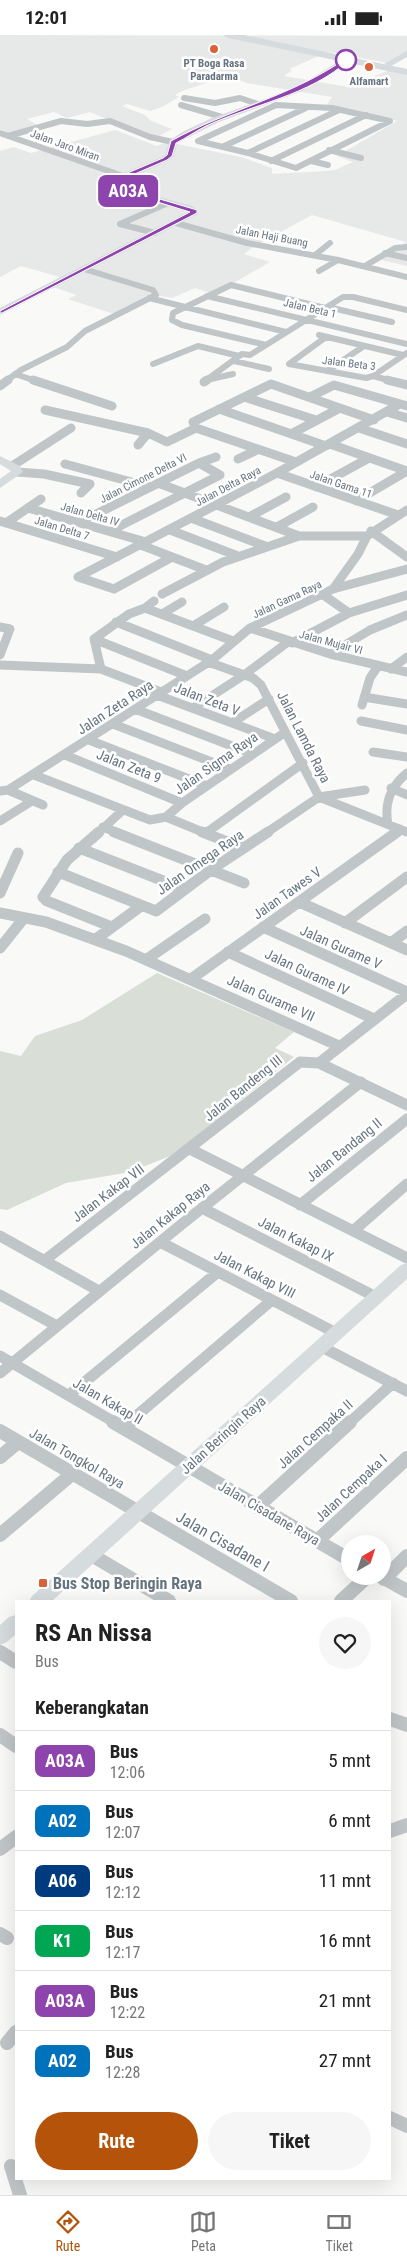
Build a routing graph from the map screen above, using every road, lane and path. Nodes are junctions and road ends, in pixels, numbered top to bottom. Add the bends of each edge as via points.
1 (228, 35) edge
2 (244, 35) edge
3 (407, 53) edge
4 (349, 58) junction
5 (388, 64) junction
6 (407, 67) edge
7 (407, 71) edge
8 (184, 98) dead end
9 (258, 103) junction
10 (181, 105) dead end
11 (307, 107) junction
12 (339, 110) junction
13 (227, 115) junction
14 (366, 115) junction
15 (246, 117) junction
16 (279, 120) junction
17 (272, 123) junction
18 (264, 127) junction
19 (304, 129) junction
20 (0, 133) edge
21 (289, 133) junction
22 (314, 134) dead end
23 (8, 136) junction
24 (322, 136) junction
25 (173, 143) junction
26 (306, 144) junction
27 (314, 146) dead end
28 (222, 147) junction
29 (323, 148) dead end
30 (331, 150) junction
31 (248, 153) junction
32 (361, 158) dead end
33 (271, 161) junction
34 (311, 161) junction
35 (328, 165) dead end
36 (123, 176) junction
37 (168, 203) junction
38 (176, 223) junction
39 (155, 233) junction
40 (330, 243) dead end
41 (407, 247) edge
42 (385, 253) junction
43 (315, 255) junction
44 (407, 258) edge
45 (338, 259) junction
46 (365, 267) junction
47 (84, 269) junction
48 (319, 271) dead end
49 (407, 277) edge
50 (207, 296) junction
51 (149, 298) junction
52 (181, 307) junction
53 (326, 307) junction
54 (407, 309) edge
55 (0, 312) edge
56 (97, 316) dead end
57 (107, 319) junction
58 (308, 319) junction
59 (392, 322) junction
60 (286, 332) junction
61 (377, 335) junction
62 (407, 344) edge
63 (266, 345) junction
64 (364, 346) junction
65 (405, 354) edge
66 (237, 358) junction
67 (153, 364) dead end
68 (269, 369) dead end
69 (219, 371) junction
70 (327, 371) junction
71 (15, 374) junction
72 (378, 377) junction
73 (406, 383) edge
74 (0, 386) edge
75 (244, 397) junction
76 (310, 397) junction
77 (398, 405) junction
78 (112, 406) dead end
79 (407, 407) edge
80 (340, 408) junction
81 (219, 409) junction
82 (45, 410) dead end
83 (387, 412) junction
84 (407, 418) edge
85 (316, 420) junction
86 (374, 420) junction
87 (71, 428) dead end
88 (359, 428) junction
89 (193, 430) junction
90 (148, 433) junction
91 (291, 434) junction
92 (407, 444) edge
93 (138, 445) dead end
94 (328, 445) junction
95 (257, 450) junction
96 (216, 457) dead end
97 (369, 457) junction
98 (0, 459) edge
99 (238, 459) dead end
100 (296, 462) junction
101 (199, 463) junction
102 (66, 464) dead end
103 (15, 469) junction
104 (407, 471) edge
105 (277, 473) junction
106 (158, 483) junction
107 (0, 485) edge
108 (150, 487) junction
109 (316, 487) junction
110 (81, 493) dead end
111 (186, 493) junction
112 (286, 497) dead end
113 (41, 499) dead end
114 (356, 501) junction
115 (216, 505) junction
116 (313, 507) dead end
117 (28, 508) junction
118 (403, 514) edge
119 (249, 517) junction
120 (191, 518) junction
121 (3, 522) edge
122 (80, 522) junction
123 (277, 527) junction
124 (170, 530) junction
125 (110, 531) junction
126 (367, 534) junction
127 (299, 536) junction
128 (143, 543) junction
129 (265, 546) junction
130 (238, 556) junction
131 (116, 557) junction
132 (172, 557) junction
133 (407, 557) edge
134 (407, 569) edge
135 (206, 570) junction
136 (333, 589) junction
137 (162, 594) dead end
138 (322, 594) junction
139 (407, 595) edge
140 (154, 601) dead end
141 (182, 602) dead end
142 (224, 607) dead end
143 (145, 608) junction
144 (349, 613) junction
145 (162, 614) junction
146 (407, 615) edge
147 (116, 622) junction
148 (192, 626) junction
149 (0, 627) edge
150 (250, 629) junction
151 (94, 639) junction
152 (233, 641) junction
153 (290, 642) junction
154 (330, 654) junction
155 (0, 655) edge
156 (407, 657) edge
157 (210, 661) junction
158 (0, 665) edge
159 (378, 666) junction
160 (101, 669) junction
161 (390, 670) junction
162 (407, 673) edge
163 (244, 675) junction
164 (187, 676) junction
165 (159, 694) junction
166 (269, 699) junction
167 (407, 704) edge
168 (193, 708) junction
169 (135, 709) junction
170 (361, 721) dead end
171 (232, 723) junction
172 (112, 724) junction
173 (407, 730) edge
174 (284, 733) junction
175 (275, 739) junction
176 (89, 740) junction
177 (373, 752) dead end
178 (254, 754) junction
179 (66, 755) junction
180 (407, 757) edge
181 (303, 763) junction
182 (230, 769) junction
183 (407, 773) edge
184 (34, 775) junction
185 (206, 786) junction
186 (391, 788) junction
187 (4, 790) edge
188 (365, 790) dead end
189 (407, 795) edge
190 (319, 797) junction
191 (32, 801) junction
192 (182, 803) junction
193 (43, 805) dead end
194 (123, 810) junction
195 (166, 817) junction
196 (0, 821) edge
197 (388, 823) junction
198 (103, 827) junction
199 (404, 831) edge
200 (206, 833) junction
201 (79, 848) junction
202 (243, 848) junction
203 (18, 853) dead end
204 (212, 869) junction
205 (58, 873) junction
206 (407, 877) edge
207 (244, 883) dead end
208 (184, 889) junction
209 (0, 893) edge
210 (299, 902) junction
211 (141, 906) junction
212 (0, 913) edge
213 (24, 918) junction
214 (205, 919) dead end
215 (345, 923) junction
216 (112, 927) junction
217 (263, 927) junction
218 (407, 931) edge
219 (96, 939) junction
220 (391, 943) junction
221 (0, 949) edge
222 (407, 950) edge
223 (228, 952) junction
224 (147, 959) junction
225 (191, 979) junction
226 (407, 993) edge
227 (402, 1003) edge
228 (374, 1019) junction
229 (339, 1046) junction
230 (319, 1063) junction
231 (361, 1082) junction
232 (407, 1105) edge
233 (407, 1119) edge
234 (190, 1149) junction
235 (242, 1176) junction
236 (407, 1185) edge
237 (300, 1205) junction
238 (202, 1208) junction
239 (353, 1231) junction
240 (0, 1236) edge
241 (160, 1242) junction
242 (407, 1258) edge
243 (45, 1260) junction
244 (407, 1269) edge
245 (218, 1272) junction
246 (99, 1291) junction
247 (0, 1295) edge
248 (376, 1297) junction
249 (272, 1300) junction
250 (58, 1326) junction
251 (336, 1333) junction
252 (322, 1347) junction
253 (0, 1356) edge
254 (13, 1363) junction
255 (0, 1373) edge
256 (393, 1383) junction
257 (407, 1391) edge
258 (69, 1395) junction
259 (124, 1427) junction
260 (0, 1431) edge
261 (18, 1442) junction
262 (0, 1457) edge
263 (407, 1458) edge
264 (188, 1465) junction
265 (72, 1474) junction
266 (257, 1507) junction
267 (137, 1512) junction
268 (0, 1535) edge
269 (317, 1541) junction
270 (90, 1554) junction
271 (341, 1555) edge
272 (407, 1556) edge
273 (391, 1569) edge
274 (391, 1582) edge
275 (358, 1585) edge
276 (407, 1591) edge
277 (42, 1600) edge
278 (167, 1600) edge
279 (289, 1600) edge
280 (342, 1600) edge
281 (15, 1623) edge
282 (0, 1637) edge
283 (0, 1652) edge
284 (15, 1661) edge
285 (391, 1719) edge
286 (407, 1725) edge
287 (0, 1735) edge
288 (15, 1744) edge
289 (407, 1825) edge
290 (391, 1831) edge
291 (15, 1838) edge
292 (0, 1849) edge
293 (391, 2118) edge
294 (407, 2126) edge
295 (9, 2166) edge
296 (20, 2195) edge

1 - 4 highway
2 - 4 highway
3 - 5 street
4 - 5 highway
4 - 7 highway
4 - 9 street via 289,94
5 - 6 highway
8 - 9 street via 215,103 240,97
9 - 13 street
10 - 13 street
11 - 12 street
11 - 15 street via 273,105
11 - 16 street
12 - 14 street
12 - 19 street
13 - 15 street
13 - 25 street
14 - 24 street
14 - 30 street via 390,121
15 - 17 street
15 - 28 street via 198,141
16 - 17 street
16 - 19 street
17 - 18 street
18 - 21 street
18 - 28 street
19 - 21 street
20 - 23 street, Jalan Jaro Miran
21 - 31 street
22 - 24 street
23 - 25 street via 61,121 110,121
23 - 36 street, Jalan Jaro Miran
24 - 26 street
25 - 36 street via 167,157
26 - 27 street
26 - 33 street
28 - 31 street
29 - 30 street
30 - 32 street
30 - 34 street
31 - 33 street
33 - 34 street via 291,167
34 - 35 street
36 - 37 street via 111,183 117,188
37 - 38 street via 195,212
37 - 39 street via 120,224
38 - 39 street
38 - 43 street, Jalan Haji Buang via 247,243
39 - 47 street
40 - 43 street
41 - 42 street via 399,246
42 - 44 street
42 - 46 street
43 - 45 street, Jalan Haji Buang
45 - 46 street, Jalan Haji Buang
45 - 48 street
46 - 49 street, Jalan Haji Buang
47 - 51 street via 156,292
47 - 55 street
50 - 52 street
50 - 53 street via 235,286
50 - 58 street, Jalan Beta 1
51 - 52 street
51 - 57 street
52 - 60 street
52 - 63 street via 173,313 172,320 182,325
53 - 54 street via 348,296
53 - 58 street
53 - 59 street
54 - 59 street
56 - 57 street
57 - 71 street via 85,331 67,347
58 - 60 street
58 - 61 street, Jalan Beta 1
59 - 61 street
60 - 63 street
61 - 62 street, Jalan Beta 1
63 - 66 street via 250,355 243,354
64 - 65 street
64 - 70 street
64 - 70 street, Jalan Beta 3 via 322,336 289,363
65 - 72 street
66 - 67 street via 198,346
66 - 68 street
66 - 69 street
69 - 69 street via 233,375 206,380
70 - 72 street, Jalan Beta 3
71 - 74 street
71 - 78 street
72 - 73 street, Jalan Beta 3
75 - 76 street via 274,384
75 - 81 street
75 - 85 street
76 - 77 street via 334,385
76 - 80 street
77 - 79 street
77 - 83 street, Jalan Delta Raya
80 - 85 street
80 - 86 street
81 - 89 street via 192,422
81 - 91 street
82 - 90 street
83 - 84 street
83 - 86 street, Jalan Delta Raya
85 - 91 street
86 - 88 street, Jalan Delta Raya
87 - 103 street
88 - 92 street
88 - 94 street, Jalan Delta Raya
89 - 90 street via 167,441
89 - 95 street
90 - 93 street
91 - 94 street
94 - 97 street
94 - 100 street, Jalan Delta Raya
95 - 99 street
95 - 100 street
96 - 101 street, Jalan Cimone Delta VI
97 - 104 street
97 - 109 street
98 - 103 street
100 - 105 street, Jalan Delta Raya
101 - 106 street, Jalan Cimone Delta VI
101 - 111 street via 220,475
102 - 108 street
103 - 107 street
103 - 110 street via 90,484
104 - 114 street
105 - 109 street, Jalan Gama 11
105 - 115 street, Jalan Delta Raya
106 - 108 street, Jalan Cimone Delta VI
106 - 111 street
108 - 122 street, Jalan Cimone Delta VI
109 - 114 street, Jalan Gama 11
111 - 115 street
111 - 125 street
112 - 119 street
113 - 117 street
114 - 118 street, Jalan Gama 11
115 - 119 street
115 - 120 street, Jalan Delta Raya
116 - 123 street
117 - 121 street
117 - 122 street, Jalan Delta IV
118 - 126 street
119 - 123 street
120 - 124 street, Jalan Delta Raya
120 - 129 street
121 - 131 street, Jalan Delta 7
122 - 125 street, Jalan Delta IV
123 - 127 street
124 - 128 street, Jalan Delta Raya
124 - 130 street
125 - 128 street, Jalan Delta IV
126 - 127 street
126 - 133 street
126 - 136 street, Jalan Gama Raya via 358,554
127 - 129 street
128 - 131 street, Jalan Delta Raya
128 - 132 street, Jalan Delta IV
129 - 130 street
130 - 135 street
131 - 132 street, Jalan Delta Raya via 78,577 114,589
132 - 135 street, Jalan Delta IV
134 - 136 street
135 - 137 street
136 - 138 street, Jalan Gama Raya
138 - 144 street
138 - 150 street, Jalan Gama Raya
139 - 144 street
140 - 143 street
141 - 145 street
142 - 148 street
143 - 145 street
143 - 147 street
144 - 153 street
145 - 148 street
146 - 154 street via 370,630
147 - 151 street
147 - 157 street, Jalan Lamda Raya
148 - 152 street
149 - 155 street via 10,629
150 - 152 street, Jalan Gama Raya
150 - 153 street, Jalan Mujair VI
151 - 160 street
151 - 164 street
152 - 157 street, Jalan Zeta Raya
153 - 154 street, Jalan Mujair VI
153 - 163 street
154 - 159 street, Jalan Mujair VI
156 - 161 street
157 - 163 street, Jalan Lamda Raya
157 - 164 street, Jalan Zeta Raya
158 - 160 street
159 - 161 street, Jalan Mujair VI
159 - 167 street via 370,678 363,701
160 - 165 street, Jalan Zeta V
161 - 162 street, Jalan Mujair VI
163 - 166 street, Jalan Lamda Raya via 257,681
163 - 168 street
164 - 165 street, Jalan Zeta Raya
165 - 168 street, Jalan Zeta V
165 - 169 street, Jalan Zeta Raya
166 - 171 street
166 - 174 street, Jalan Lamda Raya
168 - 171 street, Jalan Zeta V
169 - 172 street, Jalan Zeta Raya
169 - 178 street
170 - 173 street
171 - 175 street, Jalan Zeta V
172 - 176 street, Jalan Zeta Raya
172 - 182 street
174 - 175 street, Jalan Sigma Raya
174 - 181 street, Jalan Lamda Raya
175 - 178 street, Jalan Sigma Raya
176 - 179 street, Jalan Zeta Raya
176 - 185 street
177 - 180 street
178 - 182 street, Jalan Sigma Raya
179 - 184 street, Jalan Zeta Raya
179 - 192 street, Jalan Zeta 9
181 - 190 street, Jalan Lamda Raya
181 - 200 street
182 - 185 street, Jalan Sigma Raya
183 - 186 street
184 - 187 street, Jalan Zeta Raya
184 - 194 street
185 - 192 street, Jalan Sigma Raya
186 - 189 street
186 - 197 street via 386,799
187 - 191 street
188 - 190 street
190 - 197 street, Jalan Lamda Raya
190 - 202 street, Jalan Omega Raya
191 - 193 street
191 - 196 street
192 - 195 street, Jalan Sigma Raya
194 - 195 street via 150,820
194 - 198 street
195 - 200 street
197 - 199 street, Jalan Lamda Raya
198 - 201 street
198 - 204 street
199 - 210 street, Jalan Tawes V
200 - 202 street
201 - 205 street
201 - 208 street
202 - 204 street, Jalan Omega Raya
203 - 209 street
204 - 207 street
204 - 208 street, Jalan Omega Raya
205 - 211 street
205 - 216 street via 44,899
206 - 215 street
208 - 211 street, Jalan Omega Raya via 156,911
210 - 215 street
210 - 217 street, Jalan Tawes V
211 - 216 street
212 - 213 street, Jalan Gurame VII
213 - 219 street, Jalan Gurame VII
213 - 221 street
214 - 224 street
215 - 220 street
216 - 219 street
217 - 223 street, Jalan Tawes V
217 - 226 street, Jalan Gurame V
218 - 220 street
219 - 224 street, Jalan Gurame VII
220 - 222 street
223 - 225 street, Jalan Tawes V
223 - 228 street, Jalan Gurame IV
224 - 225 street, Jalan Gurame VII
225 - 229 street, Jalan Gurame VII
226 - 227 street
227 - 228 street
228 - 229 street
229 - 230 street
230 - 231 street
230 - 234 street, Jalan Bandeng III via 300,1062
231 - 232 street
231 - 235 street, Jalan Kakap Raya
233 - 237 street, Jalan Bandang II
234 - 235 street
234 - 243 street, Jalan Kakap VII
235 - 237 street
235 - 238 street, Jalan Kakap Raya
236 - 239 street
237 - 239 street
238 - 241 street, Jalan Kakap Raya
238 - 248 street, Jalan Kakap IX
239 - 242 street
240 - 243 street
241 - 245 street, Jalan Kakap VIII
241 - 246 street, Jalan Kakap Raya
243 - 246 street
244 - 248 street, Jalan Beringin Raya
245 - 249 street, Jalan Kakap VIII
245 - 258 street
246 - 250 street, Jalan Kakap Raya
247 - 250 street
248 - 251 street, Jalan Beringin Raya
249 - 251 street, Jalan Kakap VIII
249 - 259 street
250 - 254 street, Jalan Kakap Raya
251 - 252 street, Jalan Beringin Raya
252 - 256 street
252 - 264 street, Jalan Beringin Raya
253 - 254 street, Jalan Kakap II
254 - 255 street, Jalan Kakap Raya
254 - 258 street, Jalan Kakap II
256 - 257 street
256 - 266 street, Jalan Cempaka II
258 - 259 street, Jalan Kakap II
259 - 264 street, Jalan Kakap II
260 - 261 street, Jalan Tongkol Raya
261 - 262 street
261 - 265 street, Jalan Tongkol Raya
263 - 269 street, Jalan Cempaka I
264 - 266 street, Jalan Cisadane Raya
264 - 267 street, Jalan Beringin Raya
265 - 267 street, Jalan Tongkol Raya
265 - 268 street
266 - 269 street, Jalan Cisadane Raya
267 - 270 street, Jalan Beringin Raya
267 - 279 street, Jalan Cisadane I
269 - 271 street, Jalan Cisadane Raya
270 - 277 street, Jalan Beringin Raya
270 - 278 street
272 - 273 street
274 - 276 street
275 - 280 street
281 - 282 street
283 - 284 street
285 - 286 street
287 - 288 street
289 - 290 street
291 - 292 street
293 - 294 street
295 - 296 street

